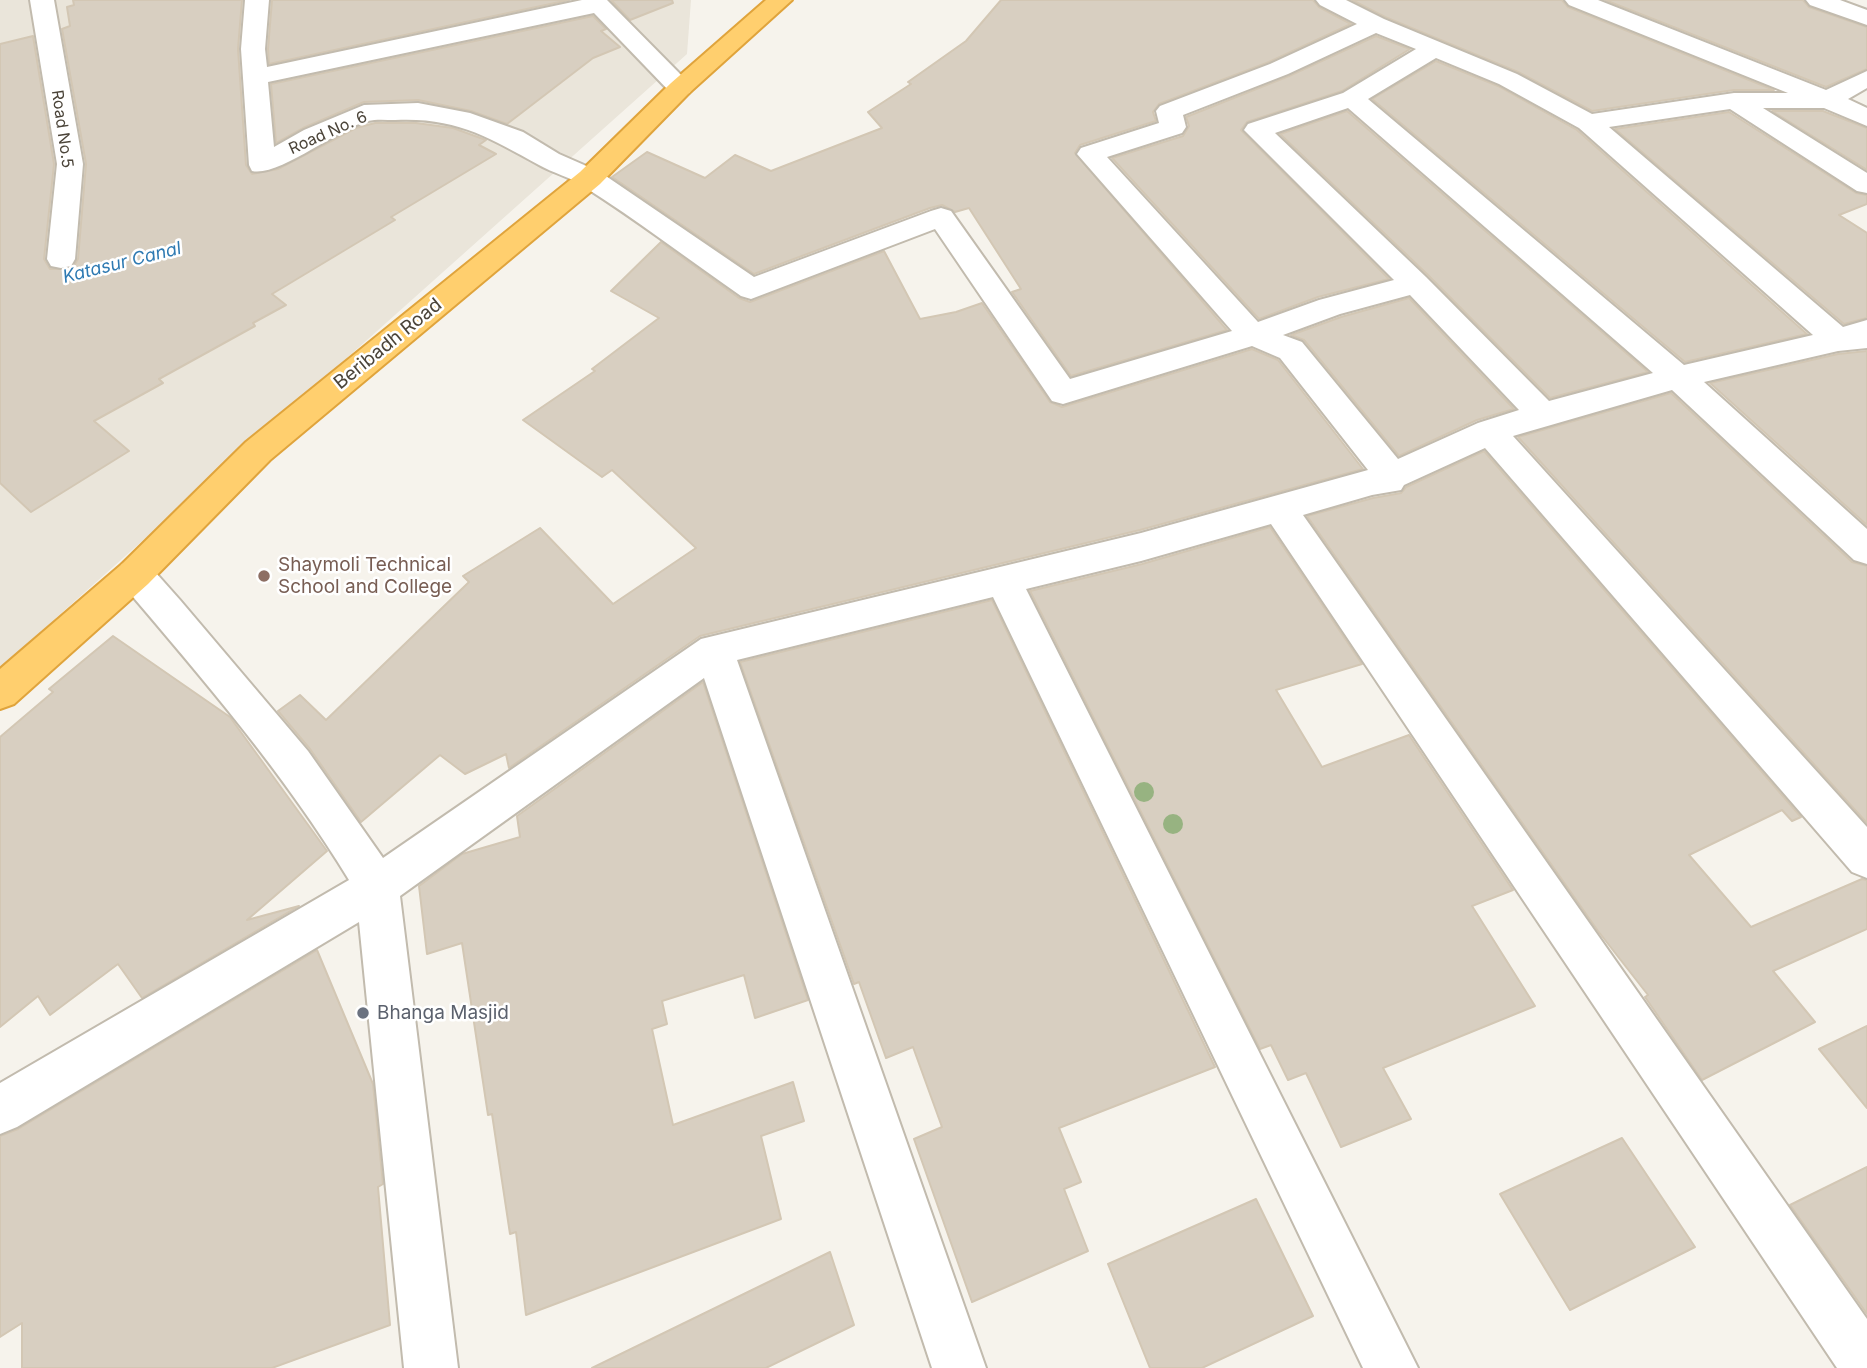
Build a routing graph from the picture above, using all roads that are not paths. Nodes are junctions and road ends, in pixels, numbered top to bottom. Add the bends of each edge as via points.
1 (42, 0) edge
2 (257, 0) edge
3 (780, 0) edge
4 (1328, 0) edge
5 (1577, 0) edge
6 (1818, 0) edge
7 (596, 3) edge
8 (1867, 18) edge
9 (1376, 24) junction
10 (1434, 48) junction
11 (257, 77) junction
12 (1867, 78) edge
13 (680, 88) junction
14 (1352, 99) junction
15 (1828, 100) junction
16 (1734, 101) junction
17 (1867, 118) edge
18 (1588, 122) junction
19 (590, 178) junction
20 (1867, 185) edge
21 (61, 259) dead end
22 (1416, 284) junction
23 (1253, 335) junction
24 (1858, 337) edge
25 (1678, 377) junction
26 (1543, 414) junction
27 (1490, 432) junction
28 (1392, 476) junction
29 (1279, 508) junction
30 (1867, 550) edge
31 (135, 574) junction
32 (1003, 580) junction
33 (713, 650) junction
34 (0, 692) edge
35 (1867, 858) edge
36 (377, 887) junction
37 (0, 1110) edge
38 (1867, 1365) edge
39 (426, 1366) edge
40 (959, 1368) edge
41 (1391, 1368) edge

1 - 21 street, Road No.5 via 70,164
2 - 11 street, Road No. 6 via 253,49
3 - 13 highway, Beribadh Road
4 - 9 street
5 - 15 street
6 - 8 street
7 - 11 street
7 - 13 street
9 - 10 street
9 - 23 street via 1279,69 1168,111 1173,127 1090,154
10 - 14 street
10 - 18 street via 1508,79
11 - 19 street, Road No. 6 via 262,165 364,113 418,111 461,118 514,138
12 - 15 street
13 - 19 highway, Beribadh Road
14 - 22 street via 1257,130
14 - 25 street
15 - 16 street
15 - 17 street
16 - 18 street
16 - 20 street
18 - 24 street
19 - 23 street via 751,289 941,216 1063,393
19 - 31 highway, Beribadh Road via 258,451
22 - 23 street
22 - 26 street
23 - 28 street via 1291,350
24 - 25 street
25 - 26 street
25 - 30 street
26 - 27 street
27 - 28 street
27 - 35 street
28 - 29 street via 1389,481
29 - 32 street
29 - 38 street
31 - 34 highway, Beribadh Road
31 - 36 street via 246,702 349,840
32 - 33 street
32 - 41 street
33 - 36 street
33 - 40 street
36 - 37 street
36 - 39 street

